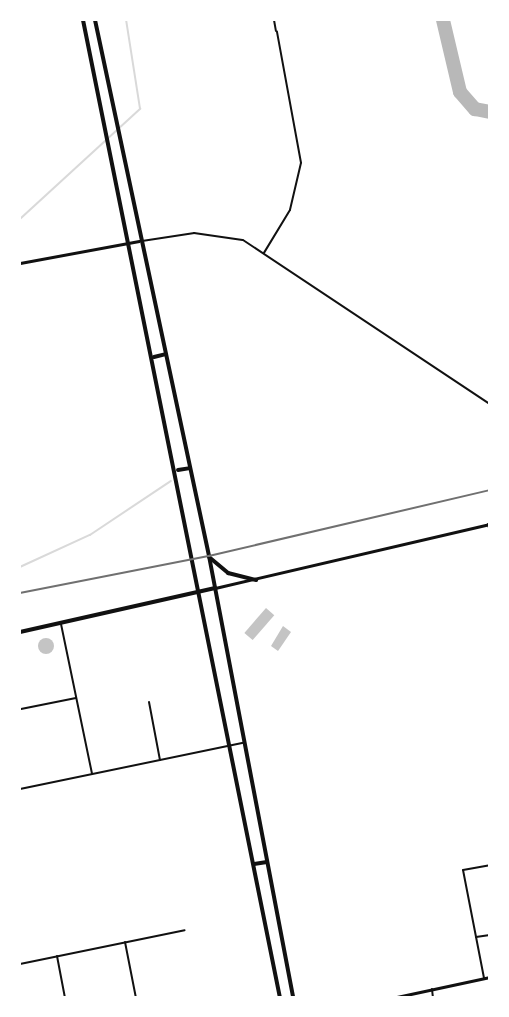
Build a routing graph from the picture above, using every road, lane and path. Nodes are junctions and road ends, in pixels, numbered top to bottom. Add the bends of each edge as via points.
1 (83, 20) edge
2 (95, 20) edge
3 (274, 20) edge
4 (276, 31) joint
5 (139, 241) junction
6 (128, 243) junction
7 (264, 253) junction
8 (20, 263) edge
9 (166, 354) junction
10 (154, 357) junction
11 (489, 404) edge
12 (190, 468) junction
13 (178, 470) junction
14 (489, 524) edge
15 (489, 532) edge
16 (209, 556) junction
17 (256, 580) junction
18 (215, 588) junction
19 (200, 593) junction
20 (61, 623) junction
21 (20, 632) edge
22 (76, 698) junction
23 (149, 702) dead end
24 (21, 709) dead end
25 (243, 743) junction
26 (231, 746) junction
27 (160, 760) junction
28 (92, 774) junction
29 (20, 789) edge
30 (267, 862) junction
31 (254, 864) junction
32 (489, 865) edge
33 (185, 930) dead end
34 (489, 934) edge
35 (476, 937) junction
36 (125, 942) junction
37 (57, 956) junction
38 (20, 964) edge
39 (489, 977) edge
40 (484, 978) junction
41 (432, 989) junction
42 (65, 998) edge
43 (136, 998) edge
44 (280, 998) edge
45 (293, 998) edge
46 (392, 998) edge
47 (433, 998) edge

1 - 6 main road
2 - 5 main road
3 - 4 street
4 - 7 lane via 301,163 290,210
5 - 6 main road
5 - 7 street via 211,233 243,240
5 - 9 main road
6 - 8 main road
6 - 10 main road
7 - 11 street
9 - 10 main road
9 - 12 main road
10 - 13 main road
12 - 13 main road
12 - 16 main road
13 - 19 main road
14 - 15 street
14 - 17 main road
16 - 17 main road via 228,573
16 - 18 main road
17 - 18 main road
18 - 19 main road
18 - 25 main road
19 - 20 main road
19 - 26 main road
20 - 21 main road
20 - 22 street
22 - 24 street
22 - 28 street
23 - 27 street
25 - 26 street
25 - 30 main road
26 - 27 street
26 - 31 main road
27 - 28 street
28 - 29 street
30 - 31 main road
30 - 45 main road
31 - 44 main road
32 - 35 street via 463,870
33 - 36 street
34 - 35 street
35 - 40 street
36 - 37 street
36 - 43 street
37 - 38 street
37 - 42 street
39 - 40 main road
40 - 41 main road
41 - 46 main road
41 - 47 street

